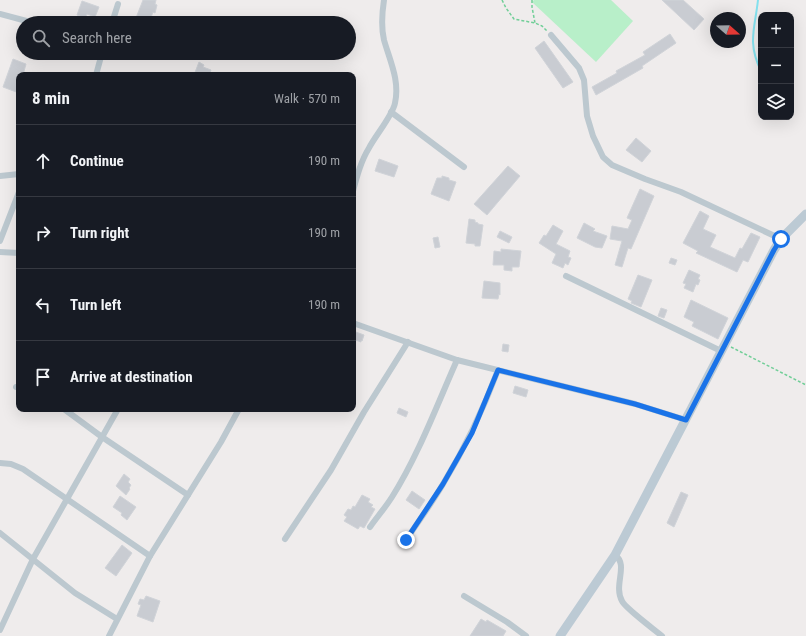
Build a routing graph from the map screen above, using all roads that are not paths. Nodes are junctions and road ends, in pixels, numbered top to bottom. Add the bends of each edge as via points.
1 (384, 0) edge
2 (118, 4) dead end
3 (0, 14) edge
4 (114, 16) edge
5 (16, 18) edge
6 (551, 35) road end
7 (100, 60) edge
8 (97, 72) edge
9 (391, 112) junction
10 (464, 167) dead end
11 (16, 174) edge
12 (0, 176) edge
13 (356, 181) edge
14 (16, 200) edge
15 (806, 214) edge
16 (781, 239) junction
17 (0, 241) edge
18 (0, 252) edge
19 (16, 253) edge
20 (566, 276) dead end
21 (356, 324) edge
22 (408, 342) junction
23 (723, 347) junction
24 (457, 360) junction
25 (498, 370) junction
26 (68, 412) edge
27 (116, 412) edge
28 (237, 412) edge
29 (686, 420) junction
30 (102, 437) junction
31 (0, 463) edge
32 (188, 495) junction
33 (66, 500) junction
34 (370, 527) dead end
35 (0, 533) edge
36 (285, 539) dead end
37 (406, 540) dead end
38 (615, 555) junction
39 (150, 556) junction
40 (33, 559) junction
41 (464, 596) dead end
42 (117, 619) junction
43 (0, 630) edge
44 (109, 636) edge
45 (526, 636) edge
46 (560, 636) edge
47 (662, 636) edge

1 - 9 street via 384,38 394,68 397,88
2 - 4 street
3 - 5 street
6 - 16 street via 579,68 584,80 593,136 603,157 612,165 681,192
7 - 8 street
9 - 10 street
9 - 13 street via 368,149
11 - 12 street
14 - 17 street
15 - 16 street
16 - 23 street
18 - 19 street
20 - 23 street
21 - 22 street
22 - 24 street
22 - 36 street via 331,470
23 - 29 street
24 - 25 street
24 - 34 street via 420,444 392,498
25 - 29 street via 635,404
25 - 37 street via 472,433 443,484
26 - 30 street
27 - 30 street
28 - 32 street
29 - 38 street
30 - 32 street
30 - 33 street
31 - 33 street via 23,469
32 - 39 street
33 - 39 street
33 - 40 street
35 - 40 street
38 - 46 street
38 - 47 street via 621,564 618,590 622,602
39 - 42 street
40 - 42 street via 76,593
40 - 43 street
41 - 45 street
42 - 44 street

